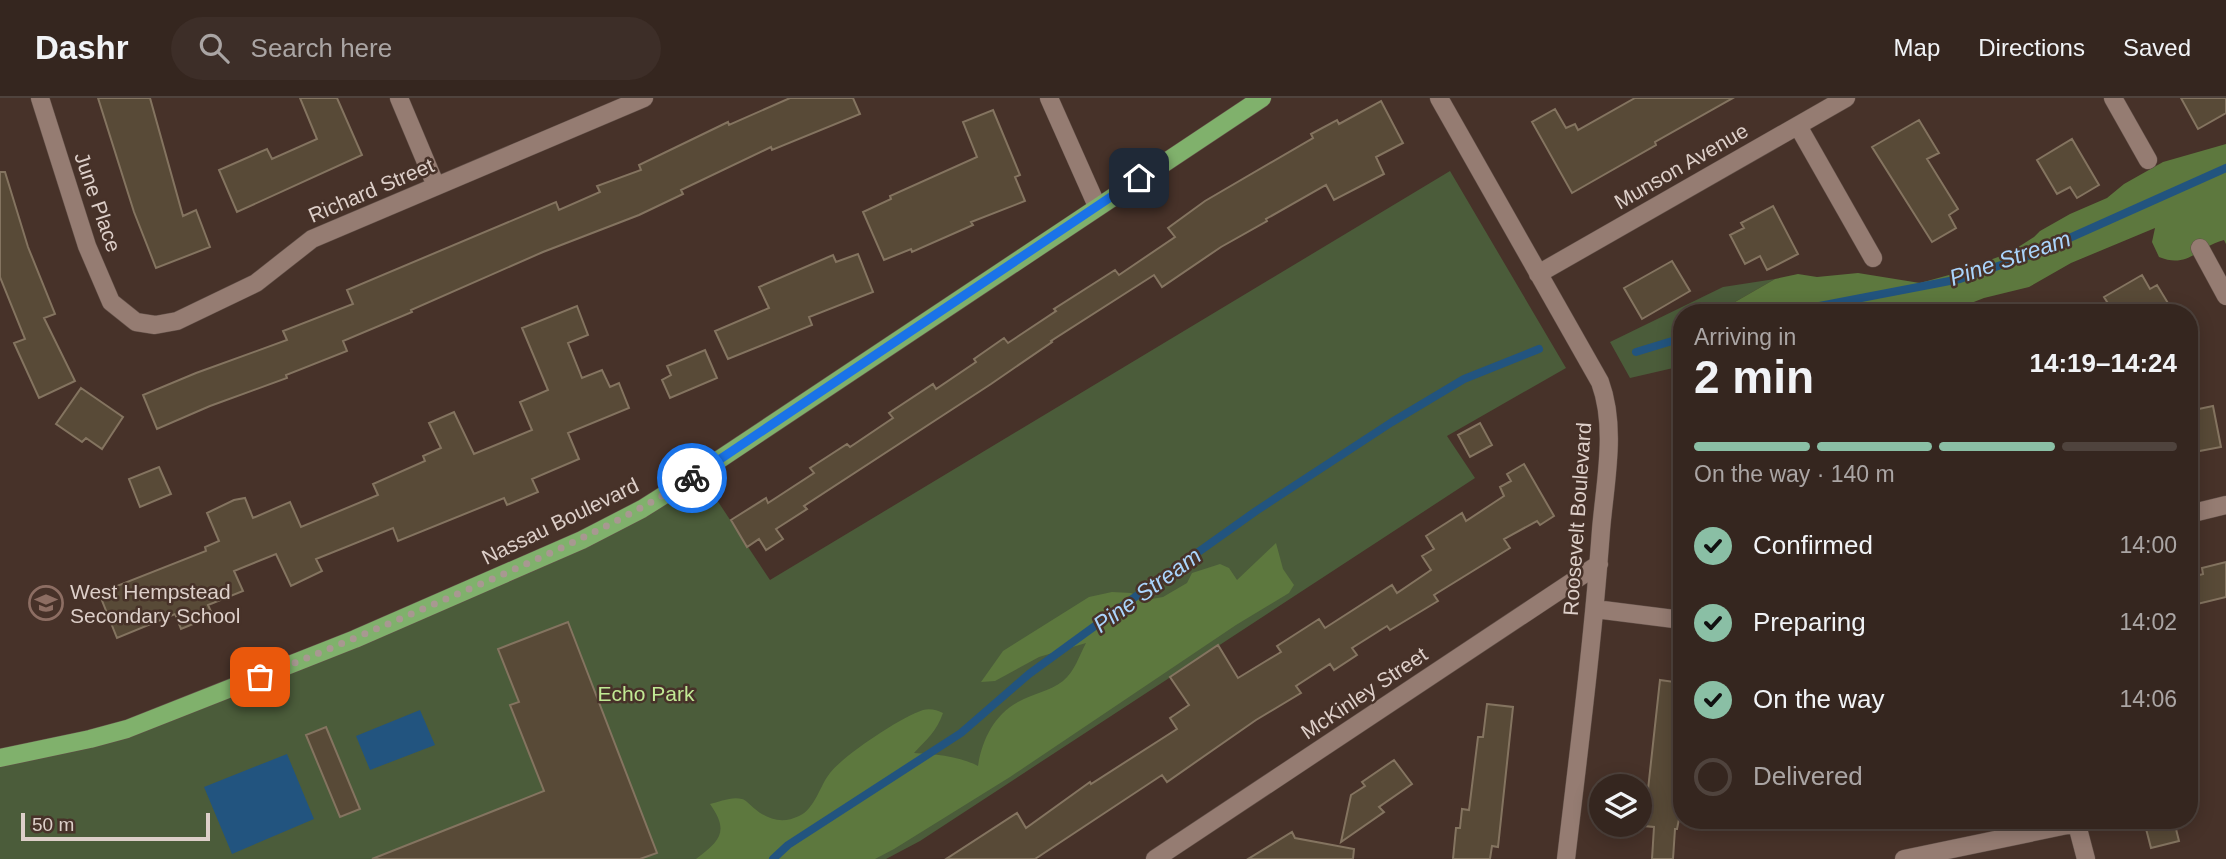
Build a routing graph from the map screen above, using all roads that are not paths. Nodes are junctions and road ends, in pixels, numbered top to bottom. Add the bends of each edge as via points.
1 (40, 98) edge
2 (400, 98) edge
3 (644, 98) edge
4 (1049, 98) edge
5 (1262, 98) edge
6 (1439, 98) edge
7 (1846, 98) edge
8 (2113, 98) edge
9 (1798, 125) junction
10 (2148, 160) dead end
11 (436, 186) junction
12 (1097, 206) junction
13 (2200, 248) dead end
14 (1873, 258) dead end
15 (1538, 274) junction
16 (2226, 296) edge
17 (125, 315) joint
18 (2226, 505) edge
19 (2198, 512) edge
20 (1599, 564) junction
21 (1595, 609) junction
22 (1673, 619) edge
23 (0, 758) edge
24 (2044, 829) edge
25 (2079, 829) edge
26 (1156, 859) edge
27 (1566, 859) edge
28 (1904, 859) edge
29 (2086, 859) edge

1 - 17 street, June Place via 88,246 111,302
2 - 11 street
3 - 11 street, Richard Street
4 - 12 street
5 - 12 main road, Nassau Boulevard
6 - 15 street, Roosevelt Boulevard
7 - 9 street, Munson Avenue
8 - 10 street
9 - 14 street
9 - 15 street, Munson Avenue
11 - 17 street, Richard Street via 312,239 256,283 177,321 155,325
12 - 23 main road, Nassau Boulevard via 699,474 582,540 165,715 90,739
13 - 16 street
15 - 20 street, Roosevelt Boulevard via 1606,400 1609,431
18 - 19 street
20 - 21 street, Roosevelt Boulevard
20 - 26 street, McKinley Street
21 - 22 street
21 - 27 street, Roosevelt Boulevard
24 - 28 street
25 - 29 street

